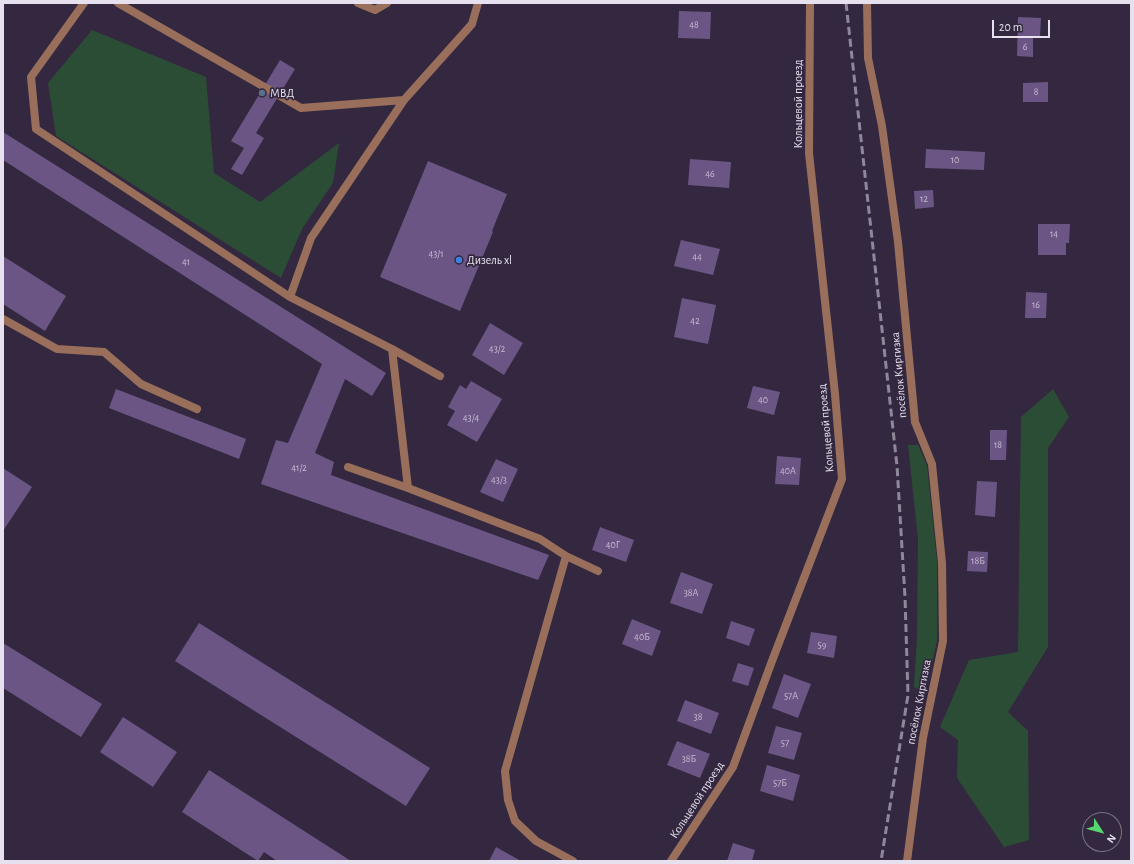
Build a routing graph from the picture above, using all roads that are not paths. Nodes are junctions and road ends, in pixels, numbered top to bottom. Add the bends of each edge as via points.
1 (84, 3) edge
2 (118, 3) edge
3 (358, 3) edge
4 (387, 3) edge
5 (478, 3) edge
6 (810, 3) edge
7 (867, 3) edge
8 (404, 100) junction
9 (290, 297) junction
10 (3, 319) edge
11 (392, 348) junction
12 (440, 376) dead end
13 (197, 409) dead end
14 (348, 466) dead end
15 (408, 488) junction
16 (566, 556) junction
17 (598, 571) dead end
18 (573, 861) edge
19 (671, 861) edge
20 (907, 861) edge

1 - 9 street via 31,77 36,129
2 - 8 street via 301,108
3 - 4 street via 375,10
5 - 8 street via 472,24
6 - 19 street, Кольцевой проезд via 809,153 842,479 733,766
7 - 20 street, посёлок Киргизка via 868,58 882,126 898,242 915,422 932,464 942,563 943,641 923,738
8 - 9 street via 311,238
9 - 11 street
10 - 13 street via 57,349 104,352 142,384
11 - 12 street
11 - 15 street
14 - 15 street
15 - 16 street via 540,538
16 - 17 street
16 - 18 street via 505,770 508,800 515,821 536,841

